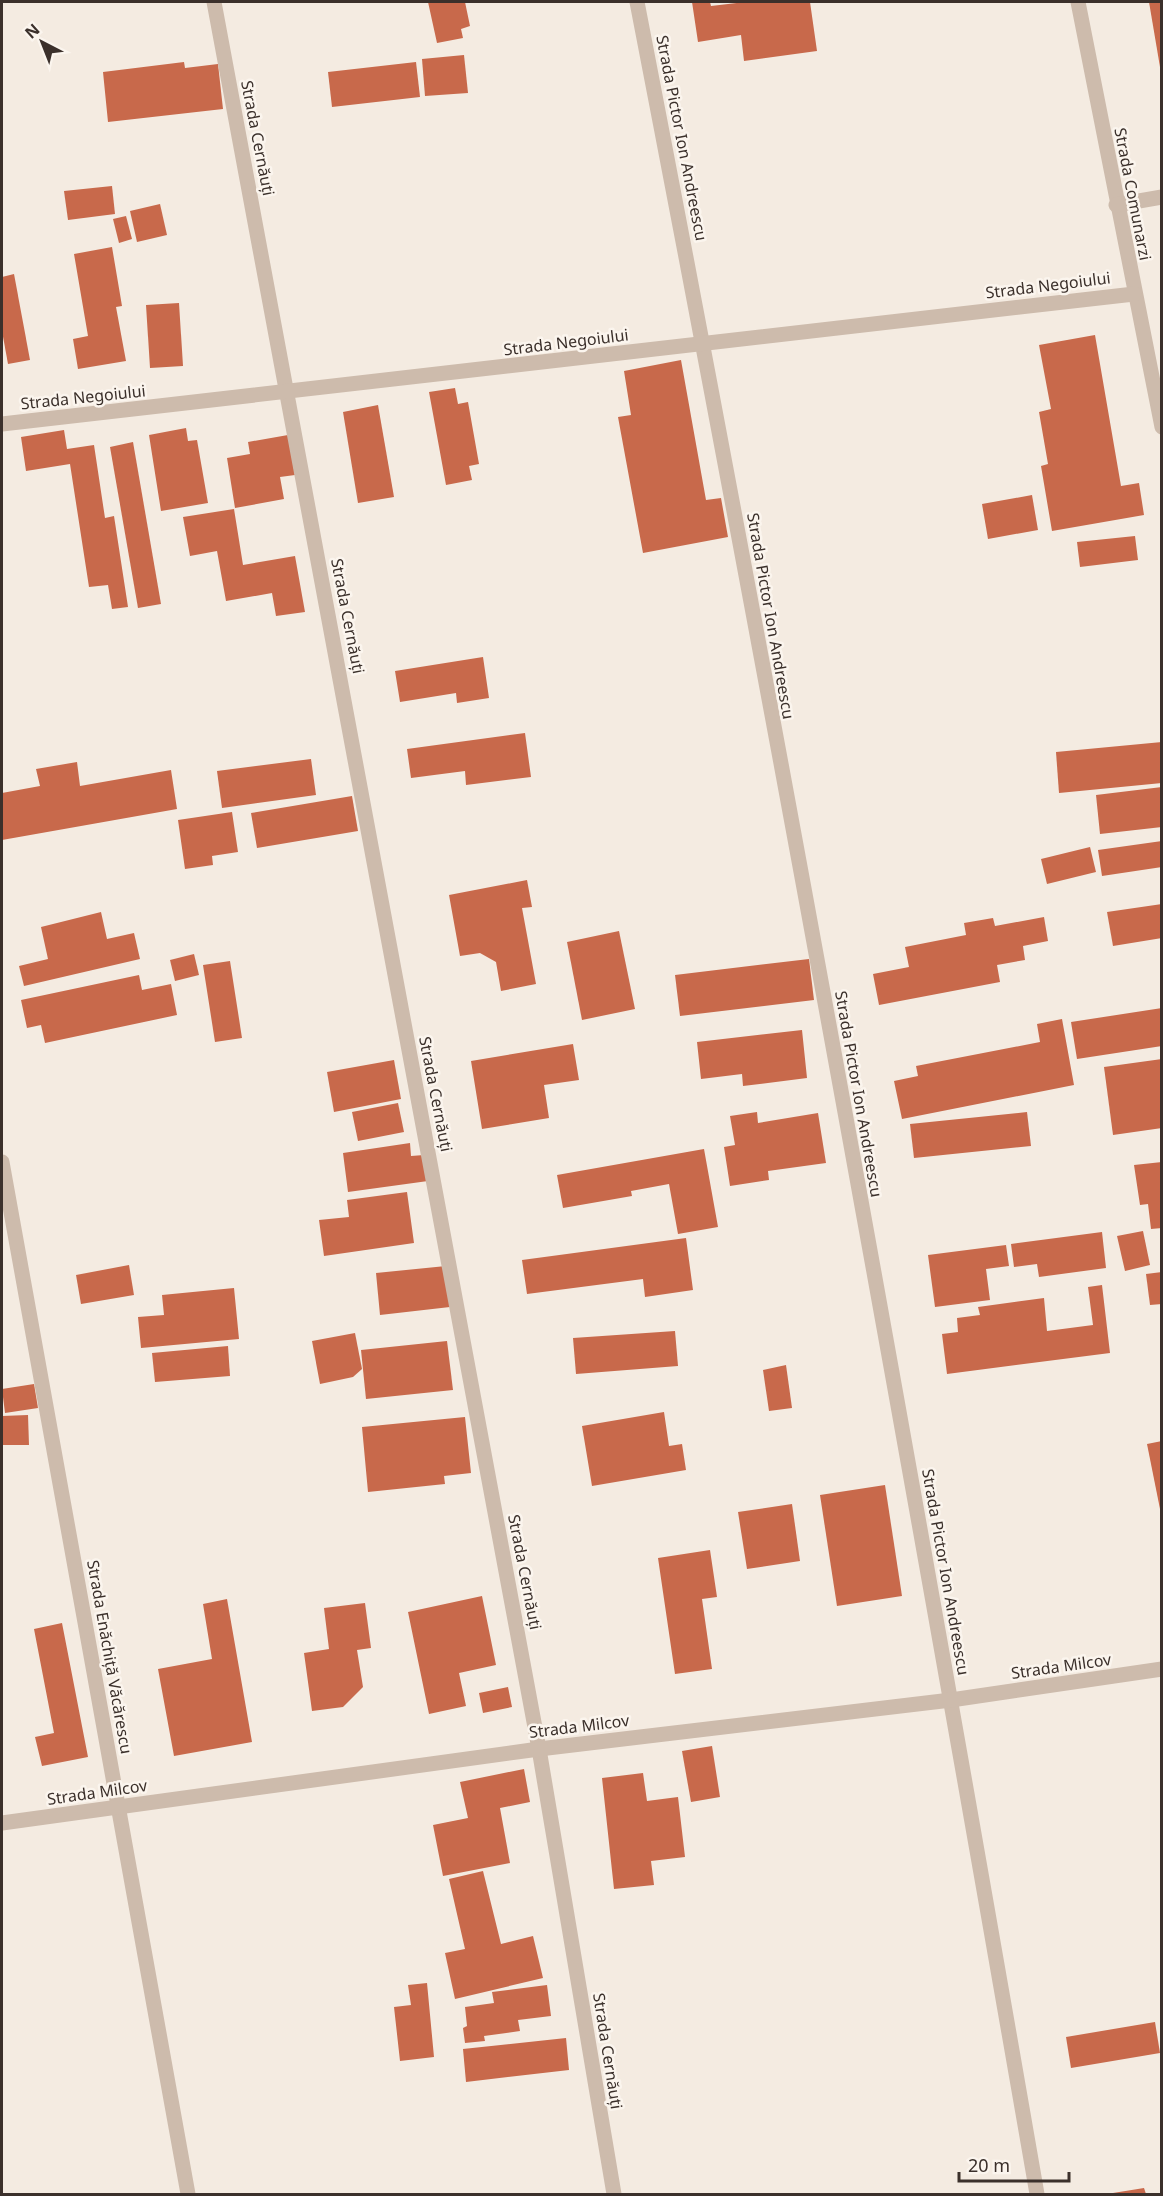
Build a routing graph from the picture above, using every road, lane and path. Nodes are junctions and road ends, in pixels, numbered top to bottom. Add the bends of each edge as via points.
1 (214, 2) edge
2 (637, 2) edge
3 (1078, 2) edge
4 (1161, 197) edge
5 (1116, 204) junction
6 (1134, 294) junction
7 (703, 344) junction
8 (288, 392) junction
9 (2, 424) edge
10 (1161, 427) edge
11 (2, 1162) edge
12 (1161, 1669) edge
13 (951, 1700) junction
14 (539, 1749) junction
15 (120, 1807) junction
16 (2, 1823) edge
17 (188, 2194) edge
18 (614, 2194) edge
19 (1037, 2194) edge

1 - 8 street, Strada Cernăuți
2 - 7 street, Strada Pictor Ion Andreescu
3 - 5 street, Strada Comunarzi
4 - 5 street
5 - 6 street, Strada Comunarzi
6 - 7 street, Strada Negoiului
6 - 10 street, Strada Comunarzi
7 - 8 street, Strada Negoiului
7 - 13 street, Strada Pictor Ion Andreescu
8 - 9 street, Strada Negoiului
8 - 14 street, Strada Cernăuți
11 - 15 street, Strada Enăchiță Văcărescu
12 - 13 street, Strada Milcov
13 - 14 street, Strada Milcov
13 - 19 street, Strada Pictor Ion Andreescu
14 - 15 street, Strada Milcov
14 - 18 street, Strada Cernăuți
15 - 16 street, Strada Milcov
15 - 17 street, Strada Enăchiță Văcărescu

